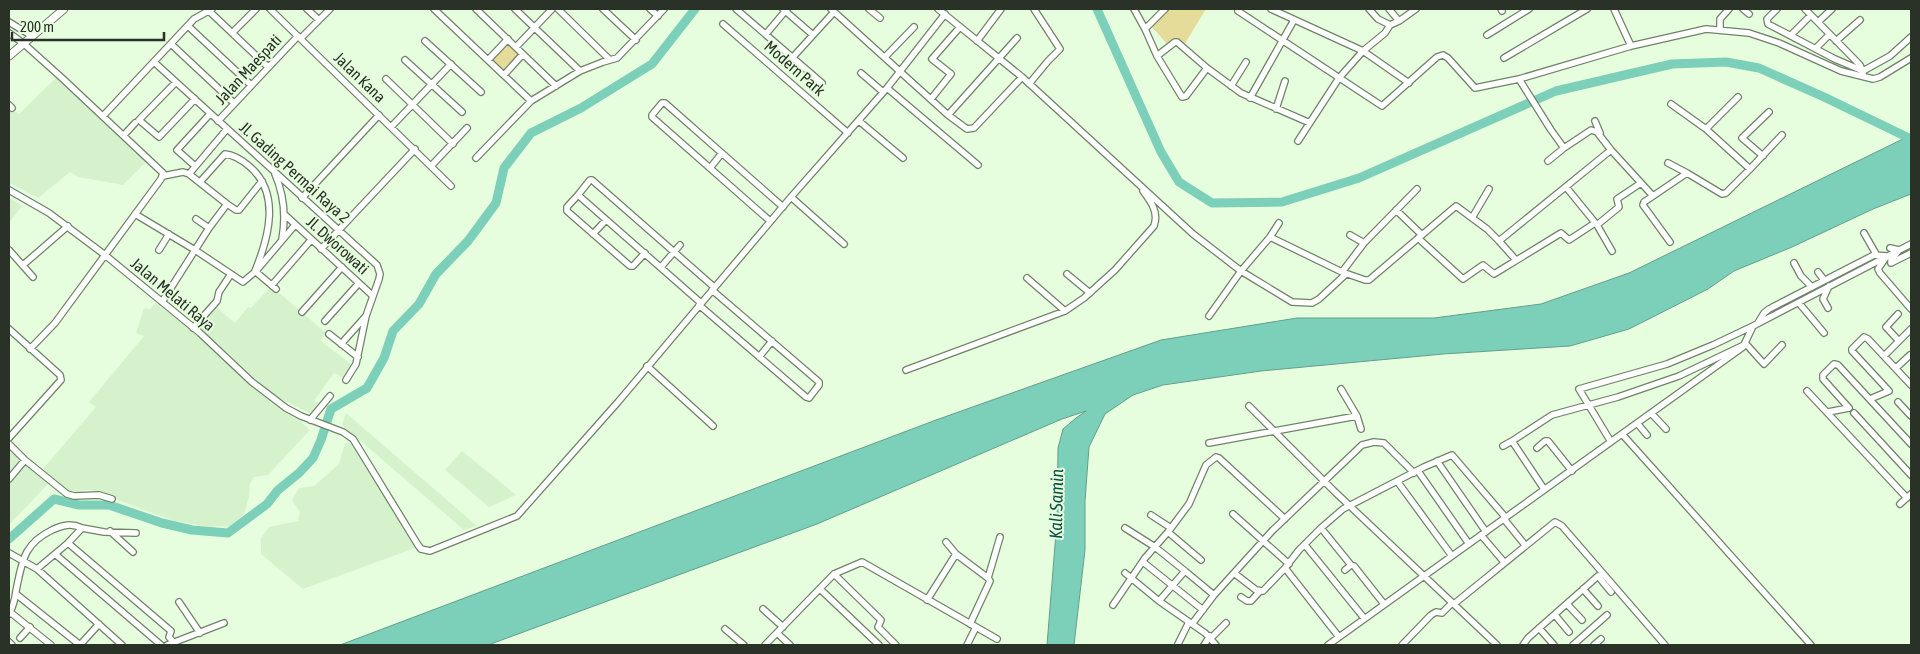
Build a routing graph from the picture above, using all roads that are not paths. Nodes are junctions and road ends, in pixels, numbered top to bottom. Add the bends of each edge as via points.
1 (64, 9) edge
2 (256, 9) edge
3 (270, 9) edge
4 (307, 9) edge
5 (330, 9) edge
6 (434, 9) edge
7 (476, 9) edge
8 (516, 9) edge
9 (552, 9) edge
10 (558, 9) edge
11 (603, 9) edge
12 (650, 9) edge
13 (664, 9) edge
14 (736, 9) edge
15 (785, 9) edge
16 (869, 9) edge
17 (938, 9) edge
18 (1002, 9) edge
19 (1034, 9) edge
20 (1134, 9) edge
21 (1166, 9) edge
22 (1238, 9) edge
23 (1271, 9) edge
24 (1369, 9) edge
25 (1389, 9) edge
26 (1416, 9) edge
27 (1529, 9) edge
28 (1587, 9) edge
29 (1614, 9) edge
30 (1729, 9) edge
31 (1744, 9) edge
32 (1777, 9) edge
33 (1805, 9) edge
34 (1832, 9) edge
35 (210, 10) edge
36 (833, 10) edge
37 (945, 14) junction
38 (1750, 14) dead end
39 (1811, 15) junction
40 (658, 16) junction
41 (880, 18) dead end
42 (319, 20) junction
43 (1294, 20) junction
44 (1860, 20) dead end
45 (9, 22) edge
46 (1400, 22) junction
47 (1818, 22) junction
48 (723, 24) dead end
49 (188, 26) junction
50 (1390, 26) junction
51 (534, 27) junction
52 (914, 27) dead end
53 (960, 27) junction
54 (1145, 29) junction
55 (1720, 29) junction
56 (9, 33) edge
57 (232, 33) junction
58 (766, 34) junction
59 (812, 35) junction
60 (1487, 35) dead end
61 (1791, 35) junction
62 (1829, 35) junction
63 (32, 36) junction
64 (299, 37) junction
65 (1911, 37) edge
66 (1017, 38) dead end
67 (508, 39) junction
68 (636, 40) junction
69 (425, 41) dead end
70 (977, 41) junction
71 (1282, 41) junction
72 (1836, 41) junction
73 (23, 43) junction
74 (171, 44) junction
75 (1631, 46) junction
76 (516, 47) junction
77 (1816, 48) junction
78 (1363, 51) junction
79 (523, 54) junction
80 (9, 56) edge
81 (1156, 56) junction
82 (885, 57) junction
83 (793, 58) junction
84 (1504, 58) dead end
85 (1911, 58) edge
86 (999, 59) junction
87 (405, 60) dead end
88 (488, 60) junction
89 (610, 60) junction
90 (154, 62) junction
91 (1246, 62) dead end
92 (451, 64) junction
93 (268, 67) junction
94 (1207, 68) junction
95 (580, 71) junction
96 (901, 72) junction
97 (861, 73) dead end
98 (1863, 74) junction
99 (504, 75) junction
100 (1022, 77) junction
101 (1339, 78) junction
102 (386, 79) dead end
103 (1519, 79) junction
104 (1285, 81) dead end
105 (176, 82) junction
106 (822, 83) dead end
107 (1409, 83) junction
108 (432, 84) junction
109 (1029, 84) junction
110 (251, 85) junction
111 (556, 86) junction
112 (1231, 86) junction
113 (885, 90) junction
114 (481, 92) dead end
115 (1738, 97) dead end
116 (1250, 98) junction
117 (195, 99) junction
118 (931, 99) junction
119 (531, 101) junction
120 (234, 104) junction
121 (413, 104) junction
122 (1671, 104) dead end
123 (1276, 109) junction
124 (462, 112) dead end
125 (1769, 112) dead end
126 (210, 114) junction
127 (379, 115) junction
128 (948, 115) junction
129 (103, 116) junction
130 (218, 121) junction
131 (859, 121) junction
132 (1594, 121) dead end
133 (137, 122) junction
134 (1310, 123) junction
135 (391, 127) junction
136 (466, 128) dead end
137 (227, 129) junction
138 (1706, 129) junction
139 (848, 133) junction
140 (124, 135) junction
141 (1782, 135) dead end
142 (1298, 141) dead end
143 (453, 144) junction
144 (1564, 148) junction
145 (415, 149) junction
146 (1611, 150) junction
147 (722, 153) junction
148 (1763, 156) junction
149 (476, 158) dead end
150 (903, 158) dead end
151 (1548, 160) dead end
152 (1668, 163) dead end
153 (432, 165) junction
154 (978, 165) dead end
155 (195, 167) junction
156 (710, 168) junction
157 (1750, 170) junction
158 (274, 172) junction
159 (1687, 173) junction
160 (189, 174) junction
161 (163, 176) junction
162 (1135, 179) junction
163 (262, 181) junction
164 (200, 182) junction
165 (1641, 183) junction
166 (452, 186) dead end
167 (1566, 186) junction
168 (1417, 189) dead end
169 (1489, 189) dead end
170 (9, 190) edge
171 (578, 195) junction
172 (1653, 196) junction
173 (791, 197) junction
174 (302, 198) junction
175 (227, 204) junction
176 (783, 207) junction
177 (1396, 210) junction
178 (135, 214) junction
179 (284, 214) junction
180 (1472, 218) junction
181 (196, 220) dead end
182 (606, 220) junction
183 (770, 221) junction
184 (1279, 223) dead end
185 (1596, 224) junction
186 (296, 225) junction
187 (68, 226) junction
188 (209, 228) junction
189 (339, 230) junction
190 (1864, 233) dead end
191 (169, 234) junction
192 (593, 234) junction
193 (1350, 236) dead end
194 (1420, 236) junction
195 (1270, 237) junction
196 (282, 240) junction
197 (312, 240) junction
198 (1499, 241) junction
199 (1670, 242) dead end
200 (1364, 243) junction
201 (844, 244) dead end
202 (1911, 244) edge
203 (680, 245) dead end
204 (1890, 248) dead end
205 (321, 249) junction
206 (9, 250) edge
207 (159, 250) dead end
208 (195, 250) junction
209 (1899, 250) junction
210 (1612, 251) dead end
211 (674, 252) junction
212 (645, 253) junction
213 (1911, 253) edge
214 (1876, 254) junction
215 (105, 255) junction
216 (1887, 256) junction
217 (1516, 260) junction
218 (1794, 263) dead end
219 (23, 264) junction
220 (342, 267) junction
221 (661, 267) junction
222 (256, 271) junction
223 (1241, 271) junction
224 (1818, 272) dead end
225 (1344, 273) junction
226 (231, 274) junction
227 (1067, 274) dead end
228 (32, 277) dead end
229 (1027, 278) dead end
230 (1824, 280) junction
231 (359, 283) junction
232 (1811, 287) junction
233 (713, 288) junction
234 (1826, 288) junction
235 (1090, 292) junction
236 (373, 296) junction
237 (162, 302) junction
238 (1799, 303) junction
239 (700, 304) junction
240 (1828, 308) dead end
241 (1911, 309) edge
242 (1065, 311) junction
243 (302, 312) dead end
244 (1898, 314) dead end
245 (366, 316) junction
246 (1209, 316) dead end
247 (325, 321) dead end
248 (1755, 324) junction
249 (193, 328) junction
250 (9, 329) edge
251 (1911, 329) edge
252 (1824, 333) dead end
253 (329, 334) dead end
254 (772, 341) junction
255 (1899, 341) junction
256 (1746, 342) junction
257 (341, 344) junction
258 (1782, 345) dead end
259 (30, 349) junction
260 (1910, 355) edge
261 (1884, 356) junction
262 (358, 357) junction
263 (759, 357) junction
264 (647, 366) junction
265 (1896, 368) junction
266 (906, 370) dead end
267 (346, 380) dead end
268 (1910, 381) edge
269 (1341, 389) dead end
270 (1807, 392) dead end
271 (330, 396) dead end
272 (1870, 399) junction
273 (1898, 402) dead end
274 (1589, 405) junction
275 (1249, 406) dead end
276 (1828, 412) junction
277 (1652, 413) junction
278 (1854, 413) dead end
279 (1357, 416) junction
280 (1911, 416) edge
281 (310, 420) junction
282 (1637, 423) junction
283 (713, 426) dead end
284 (1361, 429) dead end
285 (1273, 430) junction
286 (1666, 430) dead end
287 (1622, 434) junction
288 (1647, 435) dead end
289 (9, 438) edge
290 (1512, 441) junction
291 (1611, 442) junction
292 (1209, 443) dead end
293 (9, 444) edge
294 (1911, 444) edge
295 (1503, 446) dead end
296 (1537, 448) dead end
297 (25, 460) junction
298 (1437, 461) junction
299 (1572, 471) junction
300 (1416, 472) junction
301 (1911, 476) edge
302 (9, 478) edge
303 (1324, 480) junction
304 (1397, 481) junction
305 (1544, 489) junction
306 (1909, 496) edge
307 (112, 499) dead end
308 (1900, 504) dead end
309 (1350, 505) junction
310 (1233, 514) dead end
311 (1151, 515) dead end
312 (1505, 518) junction
313 (1285, 519) junction
314 (82, 528) junction
315 (1125, 528) dead end
316 (1320, 528) junction
317 (1169, 530) junction
318 (110, 531) junction
319 (136, 533) dead end
320 (1484, 534) junction
321 (1000, 536) dead end
322 (1263, 541) junction
323 (946, 542) dead end
324 (68, 543) junction
325 (1469, 544) junction
326 (1305, 545) junction
327 (1525, 545) junction
328 (1155, 547) junction
329 (133, 552) dead end
330 (9, 553) edge
331 (55, 554) junction
332 (956, 554) junction
333 (1452, 556) junction
334 (22, 560) junction
335 (1201, 560) dead end
336 (1143, 562) junction
337 (1504, 562) junction
338 (1287, 566) junction
339 (37, 569) junction
340 (1184, 571) junction
341 (1125, 572) dead end
342 (1234, 573) junction
343 (834, 574) junction
344 (1425, 576) junction
345 (1132, 577) junction
346 (988, 578) junction
347 (1172, 585) junction
348 (820, 589) junction
349 (1583, 589) junction
350 (1260, 591) junction
351 (1611, 592) dead end
352 (16, 594) junction
353 (1214, 595) junction
354 (1241, 597) dead end
355 (927, 600) junction
356 (1159, 601) junction
357 (179, 602) dead end
358 (1384, 604) junction
359 (1453, 604) junction
360 (1567, 604) junction
361 (1113, 606) dead end
362 (1598, 606) dead end
363 (763, 609) dead end
364 (1203, 610) junction
365 (9, 613) edge
366 (1554, 615) junction
367 (1607, 615) dead end
368 (1364, 618) junction
369 (1582, 620) dead end
370 (224, 623) dead end
371 (1190, 623) junction
372 (99, 624) junction
373 (1226, 624) dead end
374 (973, 625) junction
375 (782, 627) junction
376 (30, 628) junction
377 (1539, 628) junction
378 (725, 629) dead end
379 (1569, 632) dead end
380 (200, 633) junction
381 (777, 633) junction
382 (1339, 637) junction
383 (20, 638) dead end
384 (1210, 638) junction
385 (997, 639) dead end
386 (1601, 639) dead end
387 (9, 642) edge
388 (174, 643) junction
389 (1178, 644) dead end
390 (1525, 644) edge
391 (12, 645) edge
392 (51, 645) edge
393 (80, 645) edge
394 (122, 645) edge
395 (161, 645) edge
396 (167, 645) edge
397 (744, 645) edge
398 (765, 645) edge
399 (790, 645) edge
400 (879, 645) edge
401 (896, 645) edge
402 (967, 645) edge
403 (1204, 645) edge
404 (1216, 645) edge
405 (1328, 645) edge
406 (1402, 645) edge
407 (1497, 645) edge
408 (1554, 645) edge
409 (1573, 645) edge
410 (1594, 645) edge
411 (1665, 645) edge
412 (1811, 645) edge

1 - 63 main road
2 - 57 street
3 - 64 street, Jalan Kana
4 - 42 street
5 - 42 street, Jalan Maespati
6 - 88 street
7 - 67 street
8 - 51 street
9 - 51 street
10 - 89 street
11 - 68 street
12 - 40 street
13 - 40 street
14 - 58 street
15 - 58 street
15 - 59 street
16 - 41 street
17 - 37 street
18 - 70 street
19 - 109 street via 1060,49
20 - 54 street
21 - 54 street
22 - 71 street
23 - 43 street
24 - 50 street via 1378,20
25 - 46 street
26 - 46 street
27 - 60 street
28 - 84 street
29 - 75 street
30 - 55 street via 1720,19
31 - 38 street
32 - 61 street via 1767,22
33 - 39 street
34 - 47 street
35 - 49 street
35 - 57 street
36 - 59 street
36 - 82 street
37 - 53 street
37 - 96 street
39 - 47 street
39 - 61 street
40 - 68 street
42 - 64 street, Jalan Maespati
43 - 71 street
43 - 78 street
44 - 72 street
45 - 63 street
46 - 50 street
47 - 62 street
48 - 139 street, Modern Park
49 - 74 street
49 - 110 street
50 - 78 street
51 - 76 street
51 - 95 street
52 - 82 street
53 - 70 street
53 - 118 street via 932,59 951,74
54 - 81 street
55 - 75 street via 1684,32
55 - 98 street via 1749,33 1842,71
56 - 73 street
57 - 93 street
58 - 83 street
59 - 83 street
61 - 77 street
62 - 72 street
62 - 77 street
63 - 73 main road
64 - 93 street, Jalan Maespati
64 - 127 street, Jalan Kana
65 - 98 street
66 - 86 street
67 - 76 street
67 - 88 street
68 - 89 street via 621,56
69 - 92 street
70 - 86 street
71 - 101 street
71 - 116 street
72 - 98 street via 1860,65
73 - 80 main road
73 - 129 street
74 - 90 street
74 - 120 street
75 - 103 street
76 - 79 street
77 - 98 street
78 - 101 street
78 - 107 street
79 - 99 street
79 - 111 street
81 - 94 street via 1177,42
81 - 94 street via 1183,98
82 - 96 street
83 - 106 street
85 - 98 street via 1876,79
86 - 100 street
86 - 128 street
87 - 108 street
88 - 99 street
89 - 95 street
90 - 105 street, Jl. Gading Permai Raya 2
90 - 129 street
91 - 112 street
92 - 108 street
92 - 114 street
93 - 110 street, Jalan Maespati
94 - 112 street
95 - 111 street
96 - 113 street
96 - 118 street
97 - 113 street
99 - 119 street
100 - 109 street
100 - 128 street via 974,128 967,128
101 - 107 street via 1383,106
101 - 134 street
102 - 121 street
103 - 107 street via 1475,88 1443,55
103 - 144 street
104 - 123 street
105 - 117 street, Jl. Gading Permai Raya 2
105 - 133 street
108 - 121 street
108 - 124 street
109 - 162 street
110 - 120 street, Jalan Maespati
111 - 119 street
112 - 116 street
113 - 131 street
113 - 154 street
115 - 138 street
116 - 123 street
117 - 126 street, Jl. Gading Permai Raya 2
117 - 133 street via 158,137
118 - 128 street
119 - 149 street
120 - 130 street, Jalan Maespati
121 - 135 street
121 - 143 street
122 - 138 street
123 - 134 street
125 - 148 street via 1742,138
126 - 130 street, Jl. Gading Permai Raya 2
126 - 155 street via 177,151
127 - 135 street, Jalan Kana
127 - 174 street
129 - 140 street
130 - 137 street, Jl. Gading Permai Raya 2
131 - 139 street
131 - 150 street
132 - 146 street
133 - 140 street
134 - 142 street
135 - 145 street, Jalan Kana
136 - 143 street
137 - 155 street
137 - 158 street, Jl. Gading Permai Raya 2
138 - 157 street
139 - 173 street
140 - 161 street
141 - 148 street
143 - 153 street
144 - 146 street via 1592,130
144 - 151 street
145 - 153 street, Jalan Kana
145 - 189 street
146 - 165 street
146 - 167 street
147 - 156 street
147 - 156 street via 665,103 652,115
147 - 176 street
148 - 157 street
152 - 159 street
153 - 166 street, Jalan Kana
155 - 160 street
156 - 183 street
157 - 159 street via 1724,194
158 - 174 street, Jl. Gading Permai Raya 2
158 - 179 street via 280,185
159 - 172 street
160 - 161 street
160 - 164 street
161 - 178 street
162 - 223 street via 1193,234
162 - 235 street via 1155,209 1154,226 1115,270
163 - 164 street via 244,162 225,154
163 - 175 street via 240,209
163 - 222 street via 269,198 269,220
164 - 175 street
165 - 172 street
165 - 185 street via 1617,200 1619,207
167 - 185 street
167 - 198 street
168 - 177 street
169 - 180 street
170 - 187 street, Jalan Melati Raya
171 - 182 street
171 - 192 street via 567,211
171 - 211 street via 592,180
172 - 199 street via 1643,205
173 - 176 street
173 - 201 street
174 - 189 street, Jl. Gading Permai Raya 2
175 - 188 street
176 - 183 street
177 - 194 street
177 - 200 street
178 - 191 street
178 - 215 street
179 - 186 street, Jl. Dworowati
179 - 196 street
180 - 194 street via 1456,206
180 - 198 street
181 - 188 street
182 - 192 street
182 - 212 street
183 - 233 street
184 - 195 street
185 - 210 street
185 - 217 street via 1569,240 1561,233
186 - 196 street
186 - 197 street, Jl. Dworowati
187 - 215 street, Jalan Melati Raya
187 - 219 street
188 - 208 street
189 - 205 street
189 - 236 street, Jl. Gading Permai Raya 2 via 379,269
190 - 214 street
191 - 207 street
191 - 208 street
192 - 212 street via 630,266
193 - 200 street
194 - 217 street via 1463,279 1481,265 1493,274
194 - 225 street via 1369,280
195 - 223 street
195 - 225 street
196 - 222 street
197 - 205 street, Jl. Dworowati
197 - 222 street via 274,287
198 - 217 street
200 - 225 street
202 - 209 street
203 - 211 street
204 - 209 street
205 - 220 street, Jl. Dworowati
206 - 219 street
208 - 226 street
208 - 237 street
209 - 213 street via 1892,263
209 - 216 street
211 - 221 street
211 - 233 street
212 - 221 street
214 - 216 street
214 - 230 street
215 - 237 street, Jalan Melati Raya
215 - 259 street via 55,323
216 - 234 street
216 - 241 street via 1878,269 1880,274
218 - 232 street
219 - 228 street
220 - 231 street, Jl. Dworowati
220 - 243 street
221 - 239 street
222 - 226 street via 245,282
223 - 225 street via 1292,302 1312,303
223 - 246 street
224 - 230 street
226 - 249 street via 218,292 217,301
227 - 235 street
229 - 242 street
230 - 232 street
231 - 236 street, Jl. Dworowati
231 - 247 street
232 - 234 street
232 - 248 street via 1769,309
233 - 239 street
233 - 254 street
234 - 238 street
234 - 240 street via 1823,299
235 - 242 street
236 - 245 street, Jl. Gading Permai Raya 2
237 - 249 street, Jalan Melati Raya
238 - 248 street
238 - 252 street
239 - 263 street
239 - 264 street
242 - 266 street
244 - 255 street via 1886,327
245 - 257 street
245 - 262 street
248 - 256 street
248 - 274 street via 1667,364 1579,389
249 - 281 street, Jalan Melati Raya via 266,394 292,413
250 - 259 street
251 - 255 street
253 - 257 street
254 - 263 street
254 - 263 street via 819,382 809,398
255 - 261 street
256 - 258 street via 1764,364
256 - 274 street via 1679,376
256 - 277 street
257 - 262 street
259 - 289 street via 61,380
260 - 265 street
261 - 265 street
261 - 272 street via 1864,338 1852,350 1889,391
262 - 267 street
264 - 281 street, Jalan Melati Raya via 517,516 430,551 418,545 353,439
264 - 283 street
265 - 268 street
269 - 279 street
270 - 276 street
271 - 281 street
272 - 276 street via 1834,364 1823,379 1850,408
272 - 294 street
273 - 280 street
274 - 290 street via 1552,415
274 - 291 street
275 - 285 street
276 - 306 street
277 - 282 street
277 - 286 street
278 - 301 street
279 - 284 street
279 - 285 street
282 - 287 street
282 - 288 street
285 - 292 street
285 - 303 street
287 - 291 street
287 - 412 street
290 - 295 street
290 - 305 street
291 - 299 street
293 - 297 street
296 - 299 street via 1545,441 1549,442
297 - 302 street
297 - 307 street via 70,496 94,495
298 - 300 street
298 - 312 street via 1452,455
298 - 320 street
299 - 305 street
300 - 303 street via 1384,444 1374,442 1360,446
300 - 304 street
300 - 325 street
303 - 309 street
303 - 313 street
304 - 309 street
304 - 333 street
305 - 312 street
306 - 308 street
309 - 316 street
309 - 344 street
310 - 322 street
311 - 317 street
312 - 320 street
312 - 327 street
313 - 317 street via 1216,457 1206,465 1189,504
313 - 322 street
314 - 318 street
314 - 324 street
314 - 334 street via 67,524 44,534
315 - 328 street
316 - 326 street
316 - 358 street via 1348,568 1354,566
317 - 328 street
317 - 335 street
318 - 319 street
318 - 329 street
320 - 325 street
320 - 337 street
321 - 346 street
322 - 338 street
322 - 342 street
323 - 332 street
324 - 331 street
324 - 388 street via 171,632 169,638
325 - 333 street
326 - 338 street
326 - 368 street
327 - 337 street
327 - 411 street via 1553,523 1559,523
328 - 336 street
328 - 340 street
330 - 334 street
331 - 339 street
331 - 395 street
332 - 346 street
332 - 355 street
333 - 344 street
334 - 339 street
334 - 352 street
336 - 345 street
336 - 347 street
337 - 359 street
338 - 350 street
338 - 382 street
339 - 372 street
340 - 347 street
340 - 353 street
341 - 345 street
342 - 350 street
342 - 353 street
343 - 348 street
343 - 355 street via 862,562
343 - 401 street via 880,620 878,627
344 - 358 street
344 - 359 street
345 - 356 street
345 - 361 street
346 - 374 street via 989,585
347 - 356 street
347 - 364 street
348 - 375 street
348 - 400 street
349 - 351 street via 1598,576
349 - 360 street
349 - 362 street
350 - 354 street via 1251,601
352 - 365 street
352 - 393 street
353 - 364 street
355 - 374 street
356 - 371 street
357 - 380 street
358 - 368 street
359 - 406 street via 1431,615
359 - 407 street
360 - 366 street
360 - 369 street
363 - 375 street
364 - 371 street
365 - 376 street
366 - 377 street
366 - 379 street
367 - 409 street
368 - 382 street
370 - 380 street
371 - 384 street
371 - 389 street
372 - 393 street
372 - 394 street
373 - 384 street
374 - 385 street
374 - 402 street
375 - 381 street
376 - 383 street
376 - 392 street
377 - 390 street
377 - 408 street
378 - 397 street
380 - 388 street
381 - 398 street
381 - 399 street
382 - 405 street
384 - 403 street
384 - 404 street
386 - 410 street
387 - 391 street
388 - 396 street

